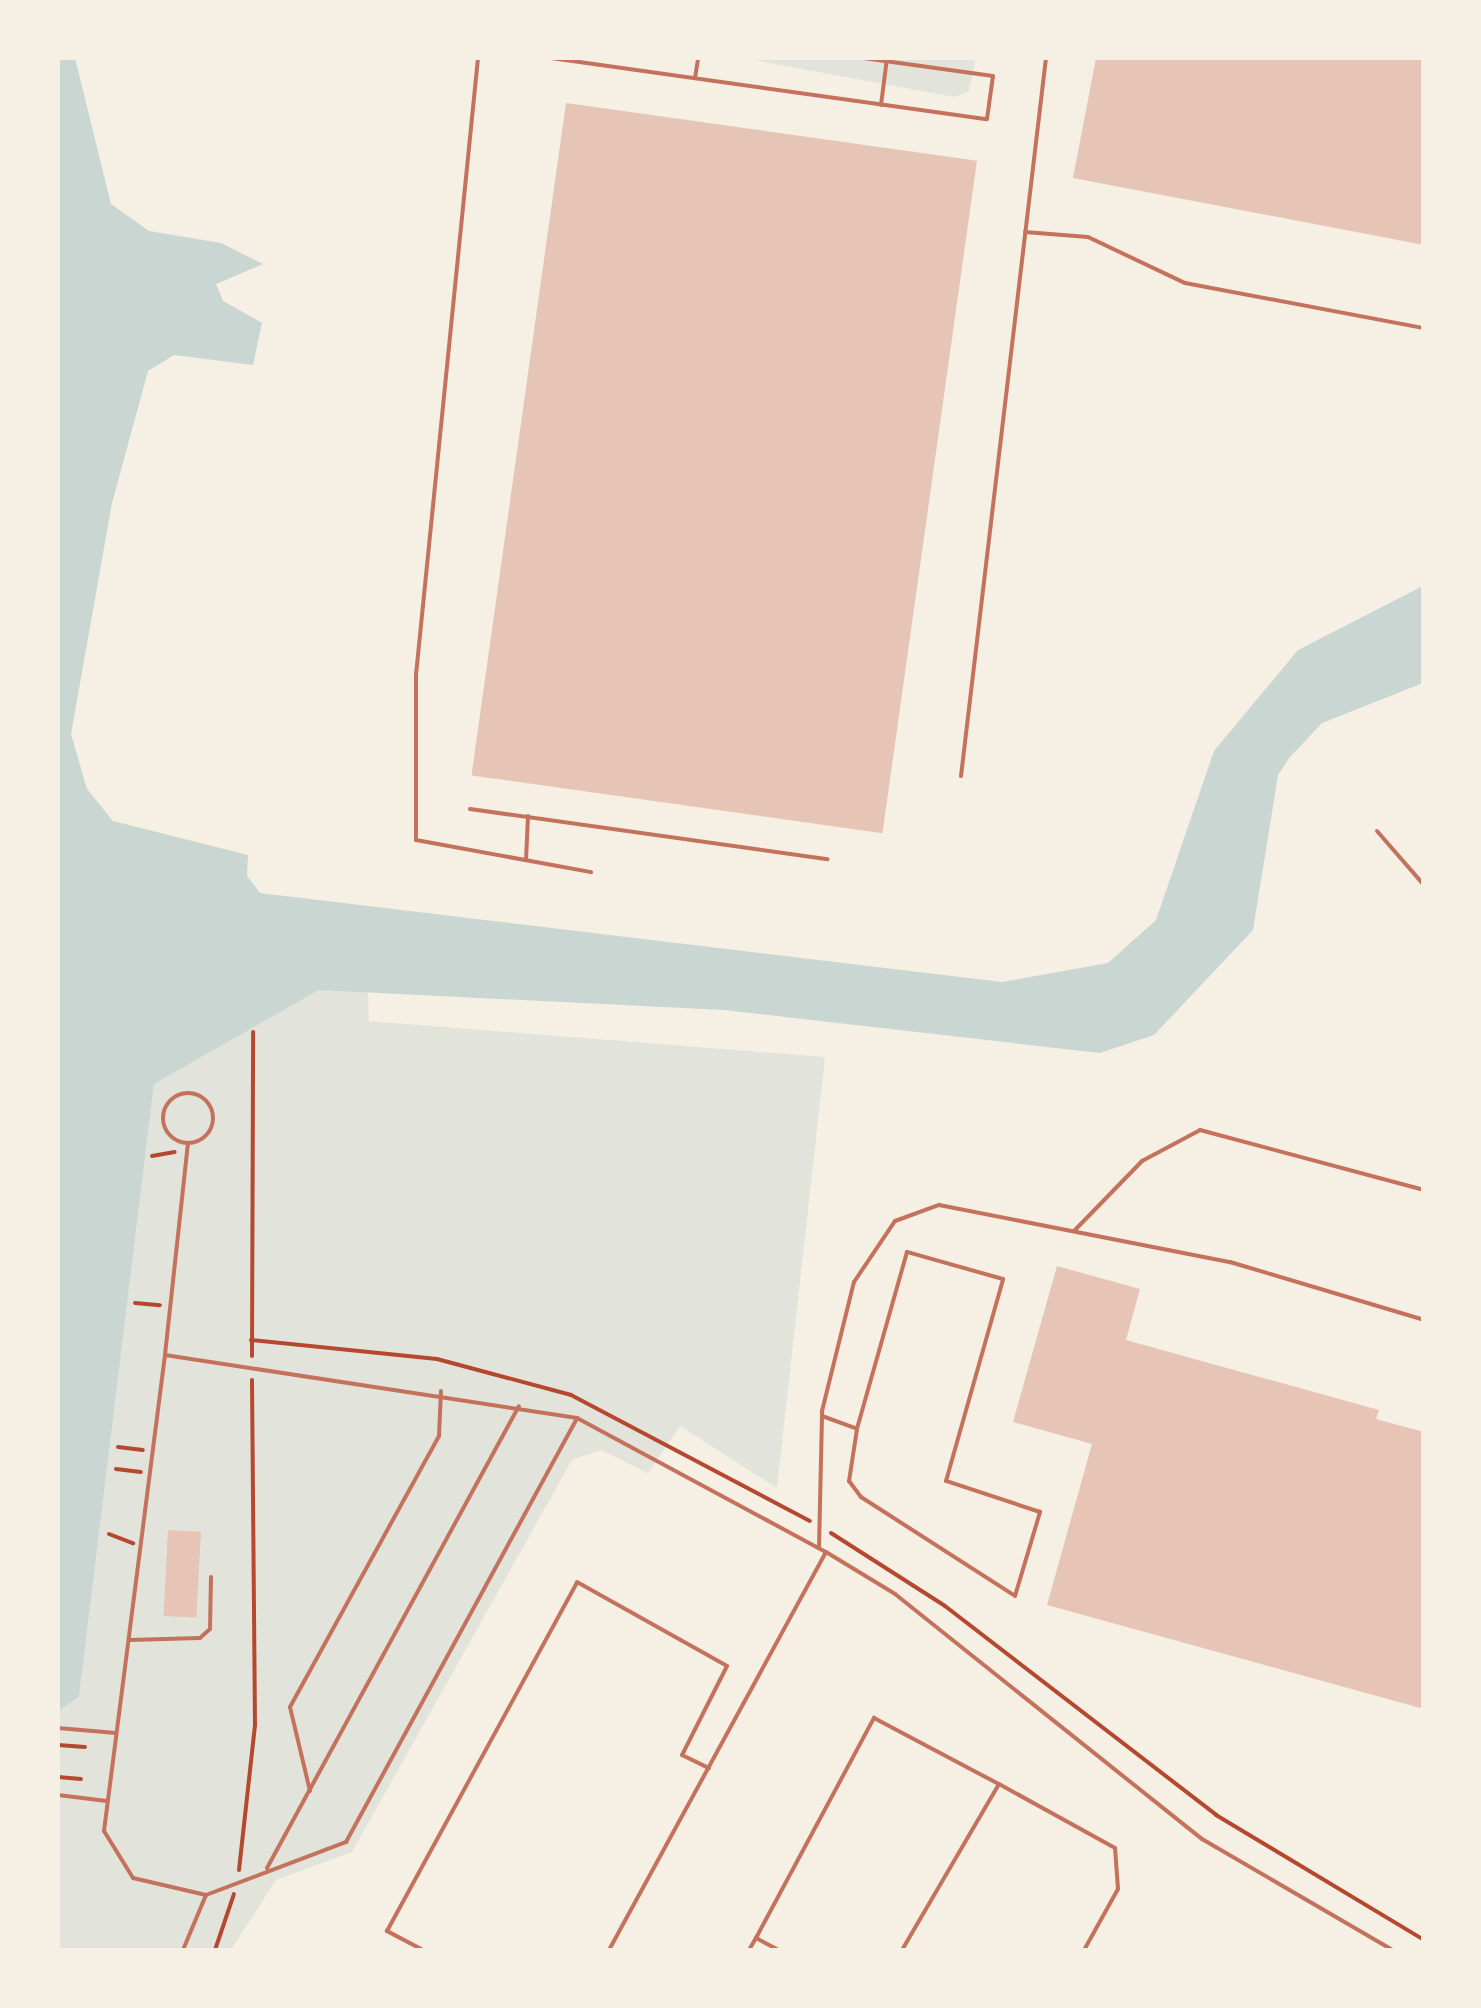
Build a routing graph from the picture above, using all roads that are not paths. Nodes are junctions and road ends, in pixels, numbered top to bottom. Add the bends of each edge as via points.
1 (478, 58) edge
2 (551, 58) edge
3 (698, 58) edge
4 (863, 58) edge
5 (1046, 58) edge
6 (886, 59) edge
7 (695, 80) junction
8 (881, 105) junction
9 (1025, 232) junction
10 (1424, 328) edge
11 (961, 776) dead end
12 (470, 808) dead end
13 (528, 816) junction
14 (1377, 831) dead end
15 (828, 859) dead end
16 (526, 860) junction
17 (590, 872) dead end
18 (1424, 884) edge
19 (188, 1143) junction
20 (1424, 1190) edge
21 (1074, 1231) junction
22 (1424, 1320) edge
23 (165, 1355) junction
24 (441, 1391) junction
25 (520, 1405) junction
26 (822, 1416) junction
27 (577, 1418) junction
28 (857, 1428) junction
29 (819, 1548) junction
30 (826, 1552) junction
31 (210, 1578) dead end
32 (128, 1640) junction
33 (58, 1728) edge
34 (116, 1733) junction
35 (709, 1768) junction
36 (998, 1784) junction
37 (310, 1790) junction
38 (58, 1795) edge
39 (107, 1801) junction
40 (267, 1868) junction
41 (206, 1894) junction
42 (756, 1938) junction
43 (183, 1950) edge
44 (423, 1950) edge
45 (609, 1950) edge
46 (749, 1950) edge
47 (779, 1950) edge
48 (902, 1950) edge
49 (1084, 1950) edge
50 (1394, 1950) edge

1 - 16 lane via 416,675 416,840
2 - 7 lane
3 - 7 lane
4 - 6 lane
5 - 9 lane
6 - 8 lane
6 - 8 lane via 993,76 986,119
7 - 8 lane
9 - 10 lane via 1088,237 1185,283
9 - 11 lane
12 - 13 lane
13 - 15 lane
13 - 16 lane
14 - 18 lane
16 - 17 lane
19 - 19 lane via 208,1133 214,1118 203,1097 188,1092 173,1097 162,1117 173,1138
19 - 23 lane
20 - 21 lane via 1200,1130 1142,1161
21 - 22 lane via 1230,1262
21 - 26 lane via 940,1205 895,1221 854,1282
23 - 24 lane
23 - 32 lane
24 - 25 lane
24 - 37 lane via 439,1436 290,1707
25 - 27 lane
25 - 37 lane
26 - 28 lane
26 - 29 lane
27 - 29 lane
27 - 40 lane via 346,1842
28 - 28 lane via 849,1481 862,1496 1015,1596 1040,1512 946,1481 1003,1279 907,1252
29 - 30 lane
30 - 35 lane
30 - 50 lane via 895,1594 1202,1839
31 - 32 lane via 210,1629 200,1638
32 - 34 lane
33 - 34 lane
34 - 39 lane
35 - 44 lane via 682,1755 727,1666 578,1582 387,1931
35 - 45 lane
36 - 42 lane via 874,1718
36 - 48 lane
36 - 49 lane via 1115,1848 1118,1889
37 - 40 lane
38 - 39 lane
39 - 41 lane via 104,1832 116,1865 133,1878
40 - 41 lane via 253,1883
41 - 43 lane
42 - 46 lane
42 - 47 lane

